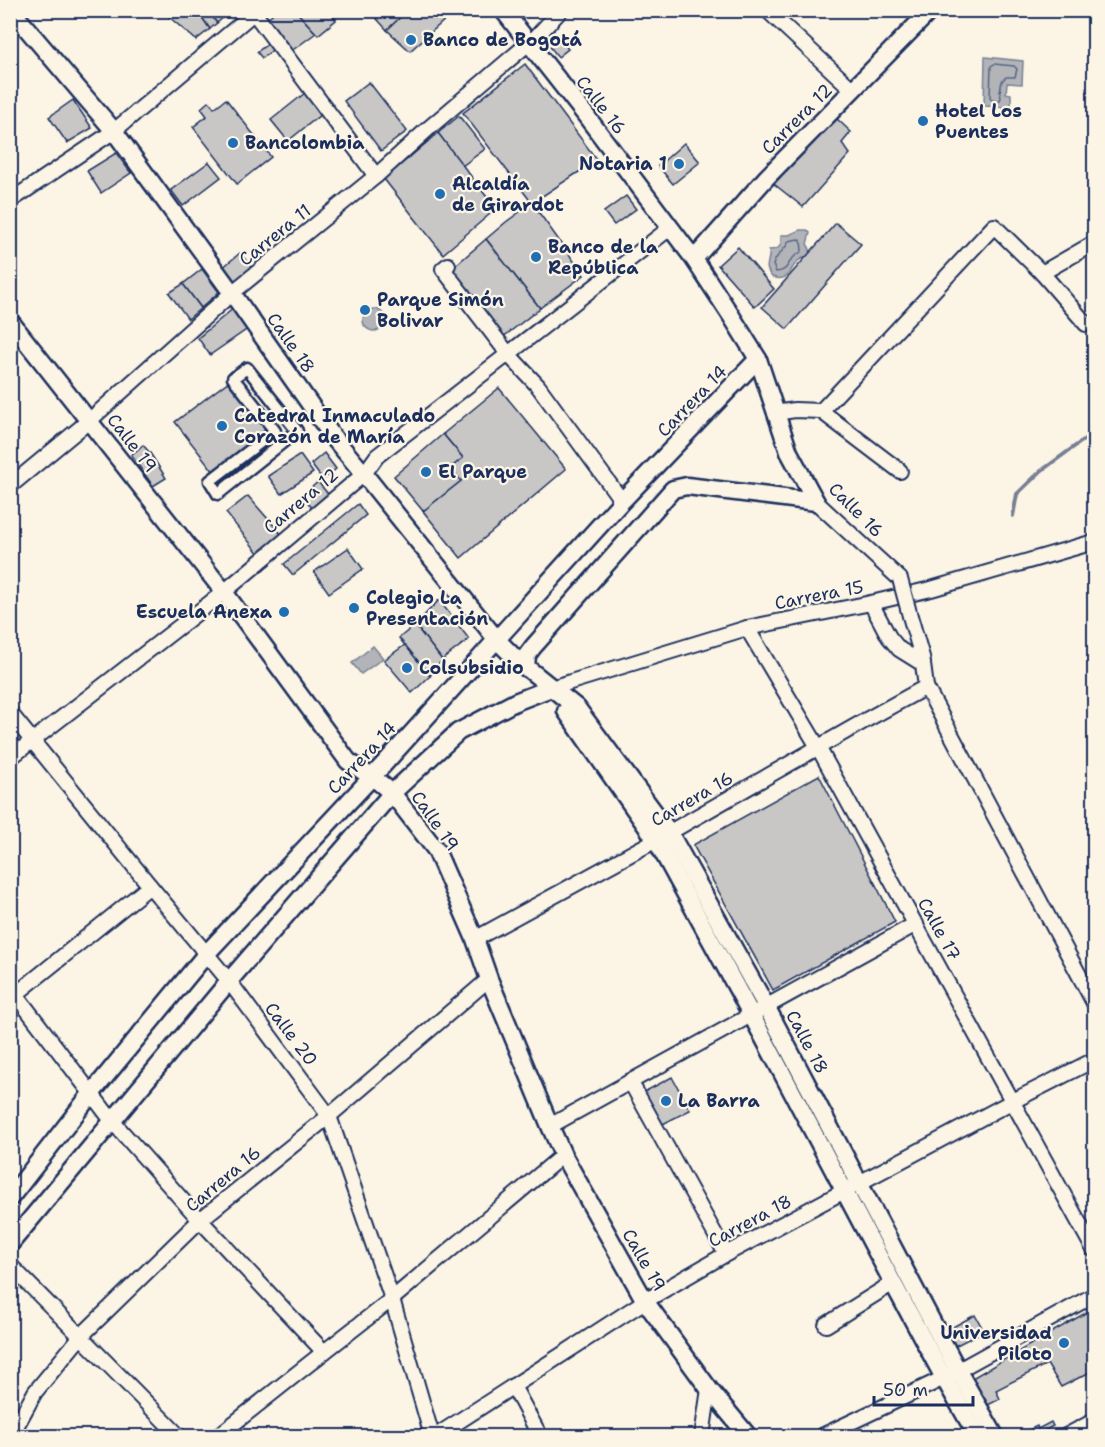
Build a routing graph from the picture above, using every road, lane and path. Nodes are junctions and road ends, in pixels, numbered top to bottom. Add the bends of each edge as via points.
1 (11, 10) edge
2 (503, 10) edge
3 (561, 10) edge
4 (767, 10) edge
5 (931, 10) edge
6 (254, 11) edge
7 (528, 44) junction
8 (853, 90) junction
9 (114, 131) junction
10 (376, 176) junction
11 (10, 201) edge
12 (670, 228) junction
13 (1095, 243) edge
14 (694, 259) junction
15 (447, 266) dead end
16 (1042, 273) junction
17 (232, 293) junction
18 (10, 321) edge
19 (1086, 324) dead end
20 (509, 355) junction
21 (758, 359) junction
22 (233, 378) joint
23 (821, 411) junction
24 (775, 413) junction
25 (90, 420) junction
26 (900, 471) dead end
27 (364, 474) junction
28 (10, 486) edge
29 (622, 501) junction
30 (816, 502) junction
31 (1095, 542) edge
32 (224, 592) junction
33 (871, 603) junction
34 (747, 628) junction
35 (496, 640) junction
36 (923, 664) junction
37 (526, 668) junction
38 (926, 687) junction
39 (551, 688) junction
40 (10, 713) edge
41 (33, 741) junction
42 (818, 747) junction
43 (10, 758) edge
44 (372, 777) junction
45 (392, 793) junction
46 (662, 836) junction
47 (150, 886) junction
48 (916, 924) junction
49 (475, 939) junction
50 (207, 953) junction
51 (489, 979) junction
52 (229, 981) junction
53 (12, 994) edge
54 (1095, 1003) edge
55 (759, 1010) junction
56 (1095, 1060) edge
57 (630, 1081) junction
58 (91, 1094) junction
59 (1013, 1101) junction
60 (329, 1116) junction
61 (113, 1122) junction
62 (550, 1125) junction
63 (563, 1155) junction
64 (852, 1188) junction
65 (10, 1197) edge
66 (200, 1220) junction
67 (10, 1244) edge
68 (1095, 1250) edge
69 (726, 1254) junction
70 (10, 1265) edge
71 (893, 1283) junction
72 (1095, 1295) edge
73 (392, 1299) junction
74 (645, 1301) junction
75 (826, 1324) dead end
76 (81, 1336) junction
77 (324, 1352) junction
78 (951, 1375) junction
79 (513, 1386) junction
80 (709, 1389) junction
81 (1095, 1421) edge
82 (11, 1437) edge
83 (179, 1437) edge
84 (218, 1437) edge
85 (434, 1437) edge
86 (540, 1437) edge
87 (702, 1437) edge
88 (748, 1437) edge
89 (822, 1437) edge
90 (977, 1437) edge
91 (995, 1437) edge
92 (1066, 1437) edge

1 - 9 street, Calle 18
2 - 7 street, Calle 16
3 - 7 street, Carrera 11
4 - 8 street
5 - 8 street, Carrera 12
6 - 9 street
6 - 10 street
7 - 10 street, Carrera 11
7 - 12 street, Calle 16
8 - 14 street, Carrera 12 via 767,177
9 - 11 street
9 - 17 street, Calle 18
10 - 17 street, Carrera 11
12 - 14 street, Calle 16
12 - 20 street, Carrera 12
13 - 16 street
14 - 21 street, Calle 16
15 - 20 street via 443,269
16 - 19 street
16 - 23 street via 994,226
17 - 25 street, Carrera 11
17 - 27 street, Calle 18 via 333,437
18 - 25 street, Calle 19
20 - 27 street, Carrera 12 via 377,456
20 - 29 street via 538,386
21 - 24 street, Calle 16
21 - 29 street, Carrera 14
22 - 22 street via 247,368 297,430 218,494 210,481 275,431
23 - 24 street
23 - 26 street
24 - 30 street, Calle 16 via 789,452
25 - 28 street, Carrera 11
25 - 32 street, Calle 19
27 - 32 street, Carrera 12
27 - 35 street, Calle 18
29 - 35 street, Carrera 14
30 - 36 street, Calle 16, bridge via 900,579
30 - 37 street via 687,486 673,489 533,647 527,655
31 - 33 street, Carrera 15 via 931,590
32 - 41 street, Carrera 12
32 - 44 street, Calle 19 via 348,761
33 - 34 street, Carrera 15
33 - 36 street via 899,649
34 - 39 street, Carrera 15
34 - 42 street, Calle 17
35 - 37 street, Calle 18
35 - 44 street, Carrera 14
36 - 38 street, Calle 16
37 - 39 street, Calle 18
38 - 42 street, Carrera 16
38 - 54 street, Calle 16
39 - 45 street via 458,732
39 - 46 street, Calle 18
40 - 41 street, Calle 20
41 - 43 street, Carrera 12
41 - 47 street, Calle 20
42 - 46 street, Carrera 16
42 - 48 street, Calle 17
44 - 45 street, Calle 19
44 - 50 street, Carrera 14
45 - 49 street, Calle 19 via 436,850
45 - 52 street
46 - 49 street, Carrera 16
46 - 55 street, Calle 18
47 - 50 street, Calle 20
47 - 53 street
48 - 55 street
48 - 59 street, Calle 17
49 - 51 street, Calle 19
50 - 52 street, Calle 20
50 - 58 street, Carrera 14
51 - 60 street, Carrera 16
51 - 62 street, Calle 19
52 - 60 street, Calle 20
52 - 61 street
53 - 58 street
55 - 57 street
55 - 64 street, Calle 18
56 - 59 street, Carrera 18
57 - 62 street
57 - 69 street
58 - 61 street
58 - 65 street, Carrera 14
59 - 64 street, Carrera 18
59 - 68 street, Calle 17
60 - 66 street, Carrera 16
60 - 73 street, Calle 20
61 - 66 street
61 - 67 street
62 - 63 street, Calle 19
63 - 73 street
63 - 74 street, Calle 19
64 - 69 street, Carrera 18
64 - 71 street, Calle 18
64 - 78 street, Calle 18
66 - 76 street, Carrera 16
66 - 77 street
69 - 74 street, Carrera 18
70 - 76 street
71 - 75 street
71 - 78 street, Calle 18
72 - 78 street
73 - 77 street
73 - 85 street, Calle 20
74 - 79 street, Carrera 18
74 - 80 street, Calle 19
76 - 82 street, Carrera 16 via 35,1392
76 - 83 street
77 - 84 street
78 - 89 street
78 - 90 street, Calle 18
78 - 91 street, Calle 18
79 - 85 street, Carrera 18
79 - 86 street
80 - 87 street
80 - 88 street, Calle 19
81 - 92 street

